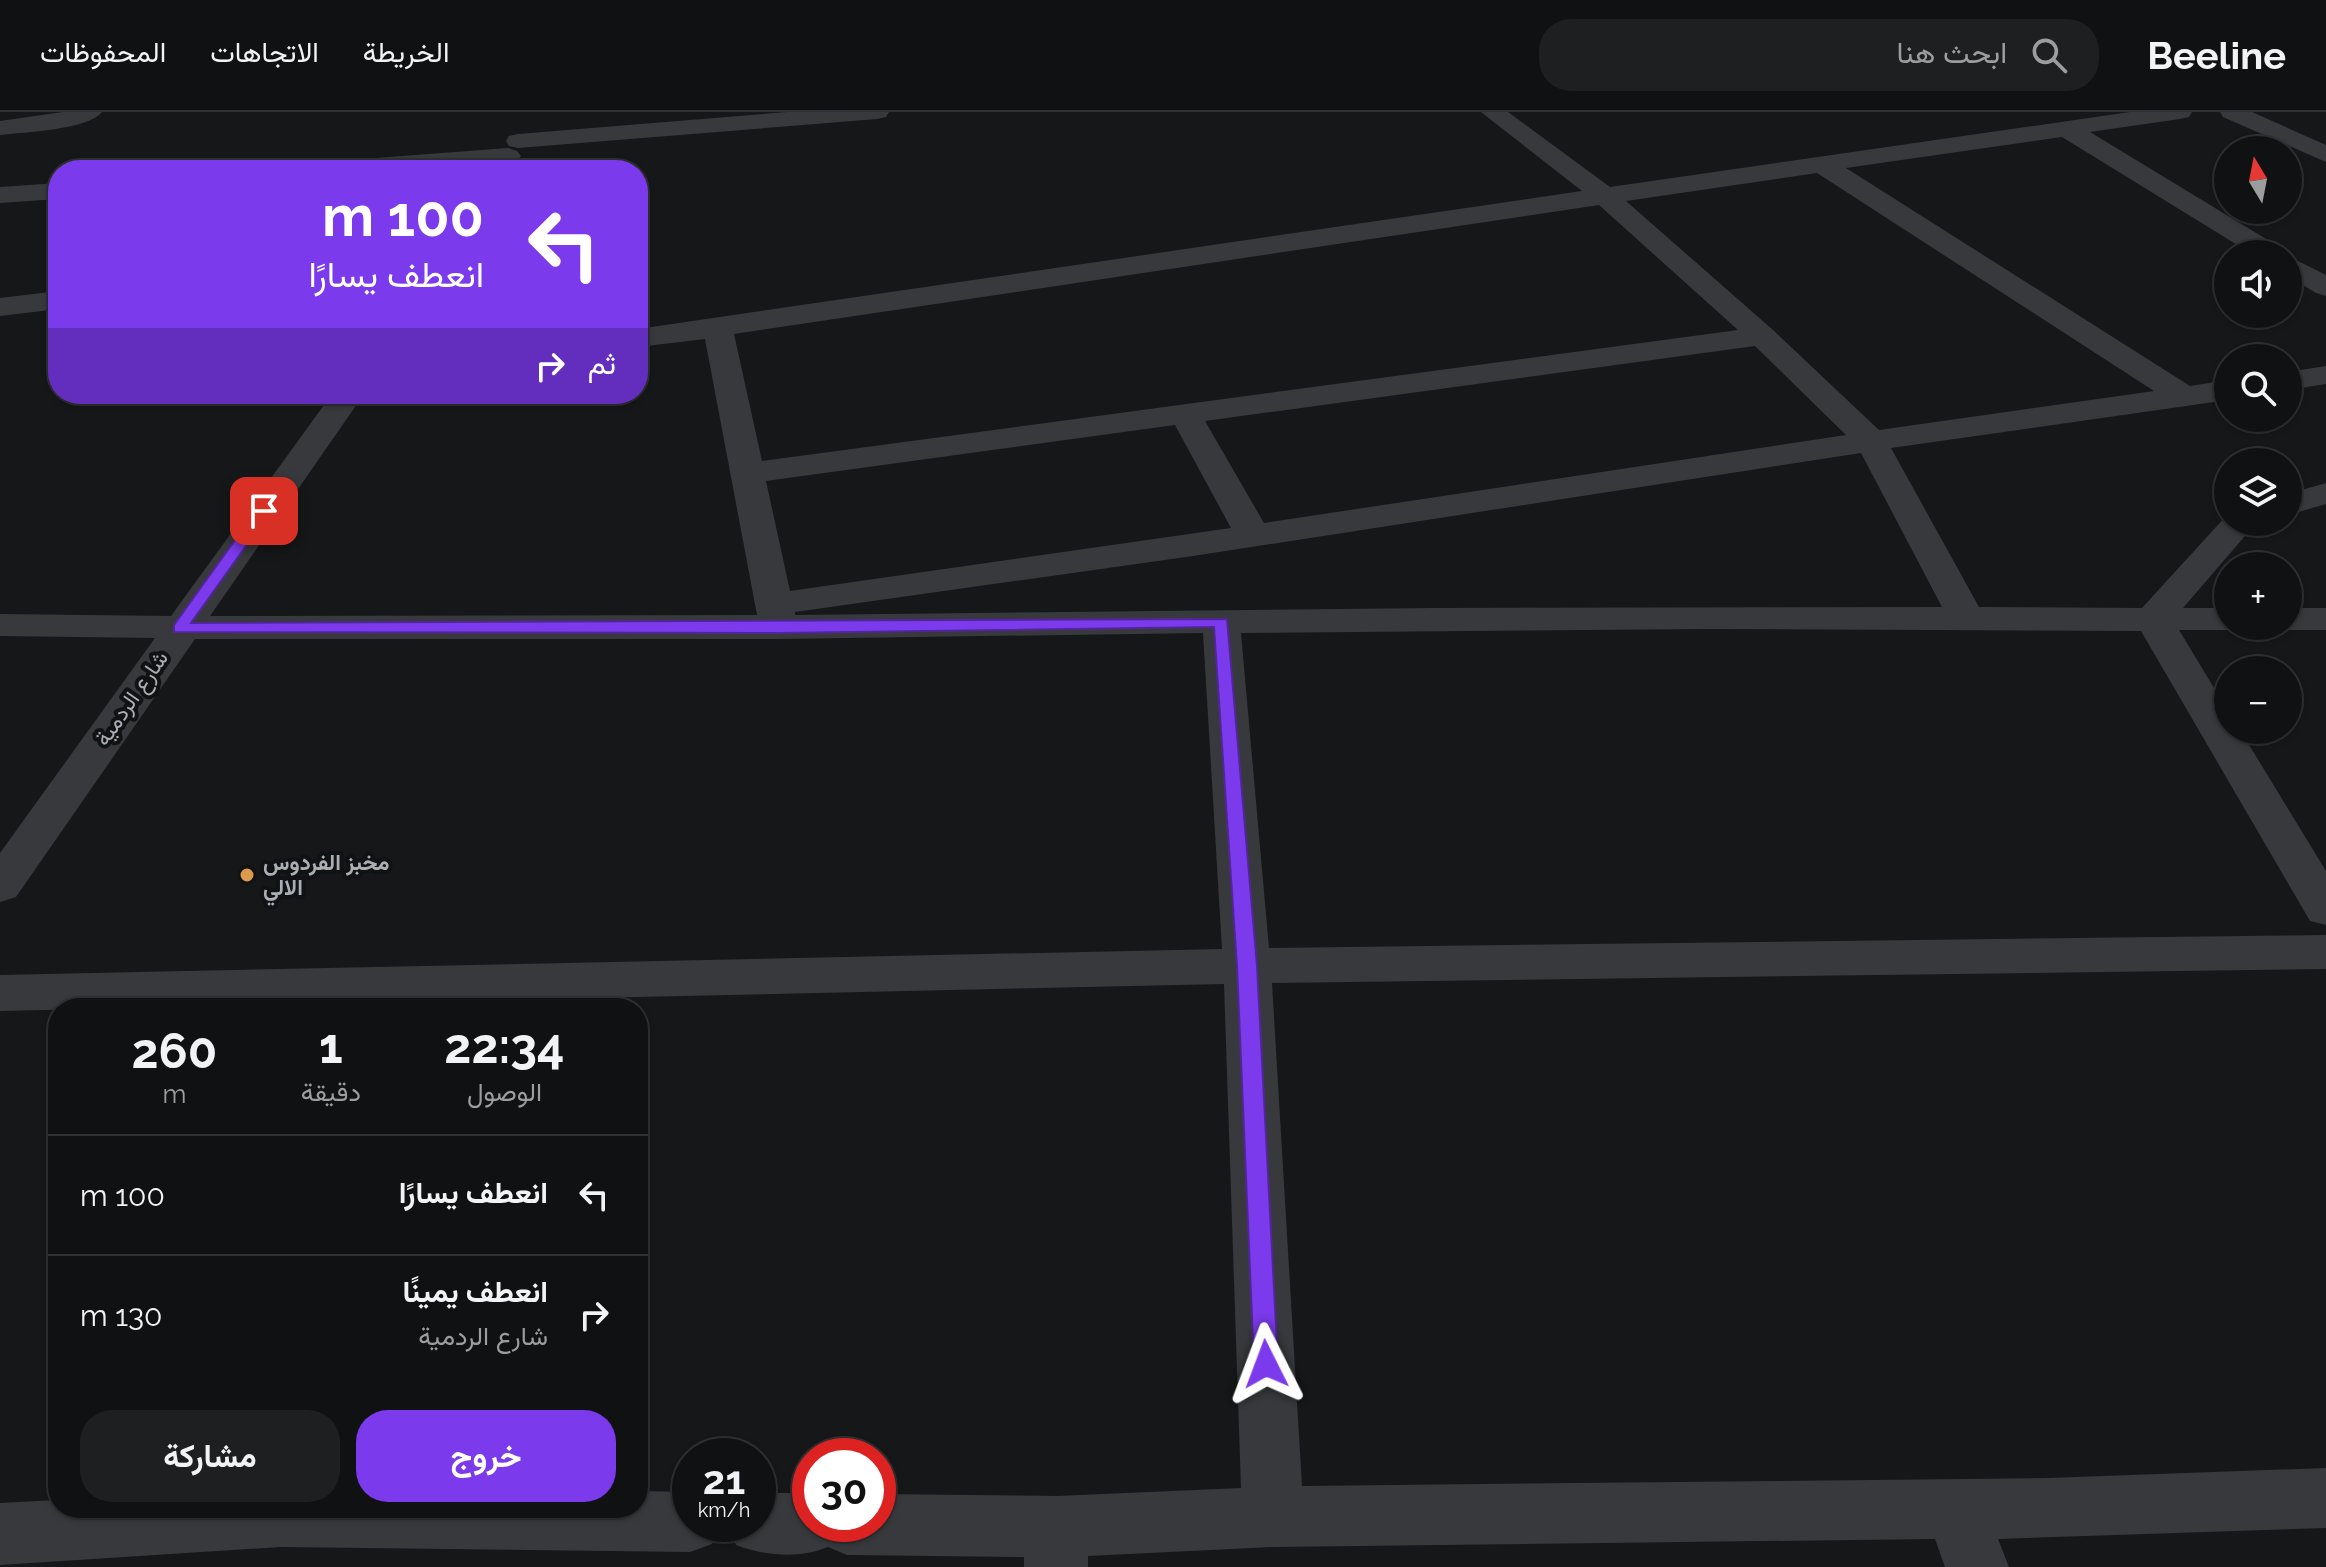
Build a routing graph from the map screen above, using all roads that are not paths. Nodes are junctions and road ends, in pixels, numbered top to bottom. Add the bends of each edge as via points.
1 (90, 112) edge
2 (538, 112) edge
3 (877, 112) edge
4 (1493, 112) edge
5 (2180, 112) edge
6 (2232, 112) edge
7 (0, 128) edge
8 (2069, 130) junction
9 (2326, 154) edge
10 (508, 156) edge
11 (455, 160) edge
12 (1820, 163) junction
13 (48, 192) edge
14 (0, 195) edge
15 (1606, 197) junction
16 (2248, 240) edge
17 (2302, 272) edge
18 (2326, 287) edge
19 (48, 301) edge
20 (0, 307) edge
21 (718, 328) junction
22 (1762, 336) junction
23 (648, 337) edge
24 (2326, 375) edge
25 (2302, 379) edge
26 (2214, 392) edge
27 (2185, 397) junction
28 (341, 404) edge
29 (1185, 414) junction
30 (1871, 441) junction
31 (748, 473) junction
32 (2326, 493) edge
33 (2302, 501) edge
34 (1253, 536) junction
35 (2227, 536) edge
36 (776, 616) junction
37 (1966, 617) junction
38 (2153, 619) junction
39 (2214, 619) edge
40 (2302, 619) edge
41 (2326, 619) edge
42 (1221, 623) junction
43 (0, 625) edge
44 (179, 628) junction
45 (0, 886) edge
46 (2326, 909) edge
47 (2326, 952) edge
48 (1247, 966) junction
49 (0, 993) edge
50 (2326, 1498) edge
51 (1955, 1508) junction
52 (1273, 1517) junction
53 (264, 1518) edge
54 (363, 1518) edge
55 (672, 1522) edge
56 (896, 1529) edge
57 (0, 1534) edge
58 (1057, 1547) edge
59 (1977, 1567) edge

1 - 7 street
2 - 10 street
3 - 10 street
4 - 15 street
5 - 8 street
6 - 9 street
8 - 12 street
8 - 16 street
10 - 11 street
12 - 15 street
12 - 27 street
13 - 14 street
15 - 21 street
15 - 22 street
17 - 18 street
19 - 20 street
21 - 23 street
21 - 31 street
22 - 29 street
22 - 30 street
24 - 25 street
26 - 27 street
27 - 30 street
28 - 44 street, شارع الردمية
29 - 31 street
29 - 34 street
30 - 34 street
30 - 37 street
31 - 36 street
32 - 33 street
34 - 36 street
35 - 38 street
36 - 42 street
36 - 44 street
37 - 38 street
37 - 42 street
38 - 39 street
38 - 46 street
40 - 41 street
42 - 48 street
43 - 44 street
44 - 45 street, شارع الردمية
47 - 48 street
48 - 49 street
48 - 52 street
50 - 51 street
51 - 52 street
51 - 59 street
52 - 58 street
53 - 57 street
54 - 55 street
56 - 58 street

